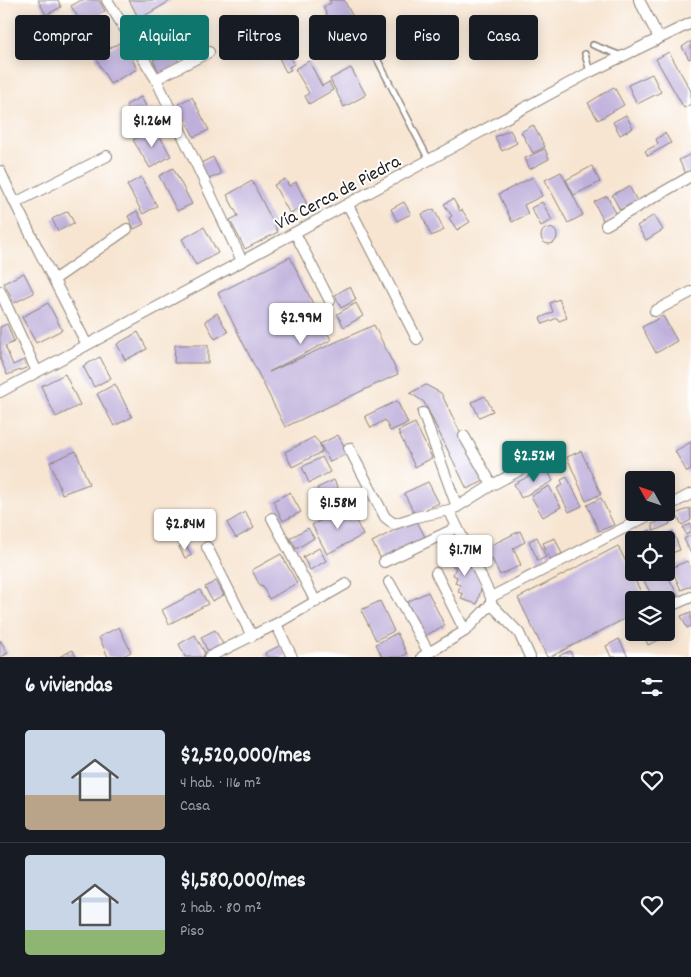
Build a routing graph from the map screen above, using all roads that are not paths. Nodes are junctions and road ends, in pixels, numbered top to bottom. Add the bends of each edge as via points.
1 (107, 0) edge
2 (639, 0) edge
3 (691, 23) edge
4 (659, 38) junction
5 (592, 45) dead end
6 (585, 54) dead end
7 (623, 56) junction
8 (193, 60) edge
9 (378, 60) edge
10 (590, 72) junction
11 (156, 79) junction
12 (107, 156) dead end
13 (429, 160) junction
14 (0, 172) edge
15 (691, 176) edge
16 (15, 203) junction
17 (348, 204) junction
18 (606, 225) dead end
19 (127, 229) dead end
20 (295, 233) junction
21 (242, 261) junction
22 (54, 279) junction
23 (0, 291) edge
24 (691, 292) edge
25 (330, 300) dead end
26 (655, 311) dead end
27 (417, 339) dead end
28 (87, 345) junction
29 (37, 372) junction
30 (0, 392) edge
31 (423, 413) dead end
32 (464, 436) dead end
33 (349, 448) dead end
34 (526, 467) dead end
35 (492, 484) junction
36 (691, 494) edge
37 (675, 502) edge
38 (453, 509) junction
39 (272, 518) dead end
40 (638, 521) edge
41 (456, 528) junction
42 (207, 548) dead end
43 (384, 562) dead end
44 (436, 573) dead end
45 (389, 582) dead end
46 (346, 584) dead end
47 (691, 597) edge
48 (491, 601) junction
49 (316, 602) junction
50 (675, 604) edge
51 (276, 624) junction
52 (465, 631) junction
53 (252, 636) junction
54 (426, 655) edge
55 (209, 657) edge
56 (292, 657) edge
57 (530, 657) edge

1 - 11 street
2 - 4 street
3 - 4 street, Vía Cerca de Piedra
4 - 7 street, Vía Cerca de Piedra
5 - 7 lane
6 - 10 lane
7 - 10 street, Vía Cerca de Piedra
8 - 11 street
9 - 13 lane
10 - 13 street, Vía Cerca de Piedra
11 - 21 street
12 - 16 street
13 - 17 street, Vía Cerca de Piedra
14 - 16 street
15 - 18 street
16 - 22 street
17 - 20 street, Vía Cerca de Piedra
17 - 27 street
19 - 22 street
20 - 21 street, Vía Cerca de Piedra
20 - 25 street
21 - 28 street, Vía Cerca de Piedra
22 - 28 street
23 - 29 street
24 - 26 street
28 - 29 street, Vía Cerca de Piedra
29 - 30 street, Vía Cerca de Piedra
31 - 38 street
32 - 35 street
33 - 38 street via 385,517 394,524
34 - 35 street
35 - 38 street
36 - 37 street
38 - 41 street
39 - 49 street
40 - 48 street
41 - 43 street
41 - 48 street
42 - 53 street
44 - 52 street
45 - 54 street
46 - 49 street
47 - 50 street
48 - 52 street
48 - 57 street via 519,633
49 - 51 street
51 - 53 street
51 - 56 street
52 - 54 street
53 - 55 street

